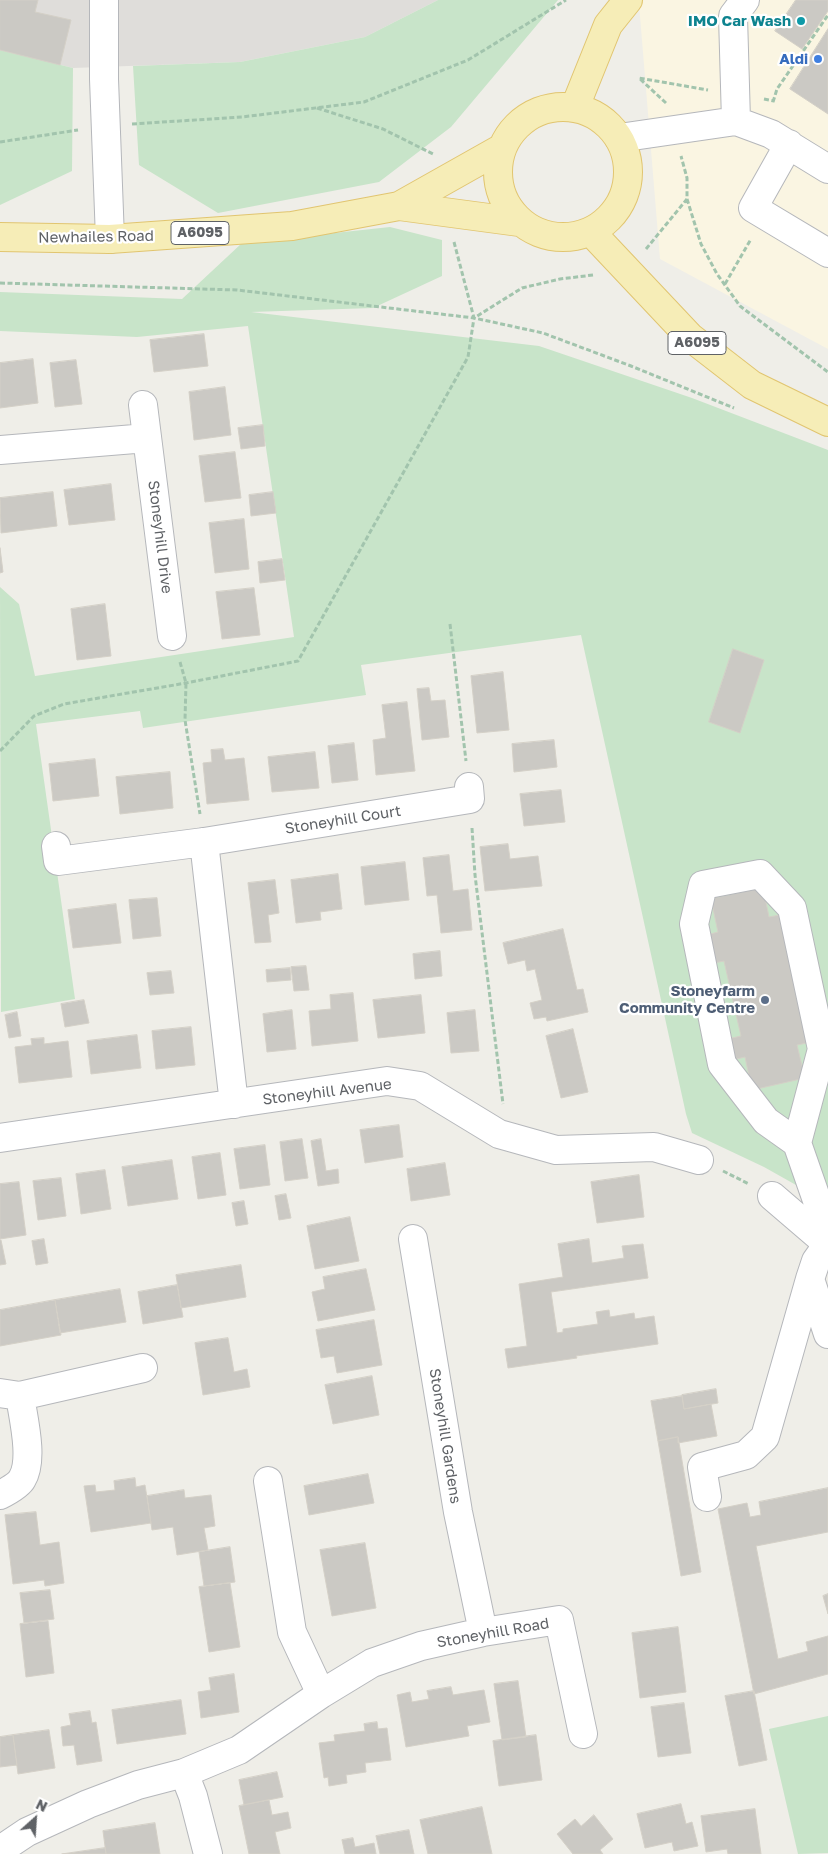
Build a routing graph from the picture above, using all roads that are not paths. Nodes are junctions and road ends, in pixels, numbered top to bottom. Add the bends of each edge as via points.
1 (104, 0) edge
2 (628, 0) edge
3 (745, 0) edge
4 (575, 107) junction
5 (736, 108) junction
6 (619, 138) junction
7 (789, 144) junction
8 (502, 148) junction
9 (828, 169) edge
10 (399, 206) junction
11 (519, 222) junction
12 (591, 232) junction
13 (0, 237) edge
14 (110, 239) junction
15 (828, 253) edge
16 (143, 405) dead end
17 (828, 422) edge
18 (147, 438) junction
19 (0, 450) edge
20 (172, 636) road end
21 (469, 793) road end
22 (204, 842) junction
23 (56, 846) dead end
24 (234, 1104) junction
25 (0, 1138) edge
26 (797, 1143) junction
27 (699, 1160) road end
28 (772, 1196) road end
29 (828, 1232) edge
30 (413, 1239) dead end
31 (828, 1244) edge
32 (810, 1279) junction
33 (828, 1334) edge
34 (143, 1368) dead end
35 (10, 1394) edge
36 (268, 1481) dead end
37 (0, 1495) edge
38 (707, 1497) dead end
39 (483, 1632) junction
40 (321, 1694) junction
41 (583, 1734) dead end
42 (184, 1773) junction
43 (0, 1850) edge
44 (208, 1854) edge

1 - 14 street
2 - 4 main road via 608,25
3 - 5 street via 733,16
4 - 6 main road, Newhailes Road / A6095 via 592,113
4 - 8 main road, Newhailes Road / A6095 via 552,107 531,115 514,129
5 - 6 street via 674,130
5 - 7 street via 765,132
6 - 12 main road, Newhailes Road / A6095 via 627,158 628,181 622,202 609,220
7 - 9 street
7 - 15 street via 752,208
8 - 10 main road, Newhailes Road / A6095
8 - 11 main road, Newhailes Road / A6095 via 497,167 498,187 506,206
10 - 11 main road, Newhailes Road / A6095
10 - 14 main road, Newhailes Road / A6095 via 292,226
11 - 12 main road, Newhailes Road / A6095 via 554,238 573,238
12 - 17 main road, A6095 via 690,337 752,385
13 - 14 main road, Newhailes Road / A6095
16 - 18 street, Stoneyhill Drive
18 - 19 street
18 - 20 street, Stoneyhill Drive
21 - 22 street, Stoneyhill Court
22 - 23 street, Stoneyhill Court via 58,861
22 - 24 street
24 - 25 street, Stoneyhill Avenue
24 - 27 street, Stoneyhill Avenue via 387,1081 420,1086 499,1134 556,1150 654,1148
26 - 26 street via 766,1121 722,1064 694,924 703,885 760,874 792,908 822,1049
26 - 29 street
28 - 31 street
30 - 39 street, Stoneyhill Gardens via 458,1512
31 - 32 street via 816,1261
32 - 33 street
32 - 38 street via 765,1437 746,1455 702,1467
34 - 35 street
35 - 37 street via 26,1436 27,1462 22,1480
36 - 40 street via 292,1632
39 - 40 street, Stoneyhill Road via 422,1646 372,1663
39 - 41 street, Stoneyhill Road via 559,1620
40 - 42 street, Stoneyhill Road via 239,1750
42 - 43 street, Stoneyhill Road via 138,1785 88,1804 27,1832
42 - 44 street

